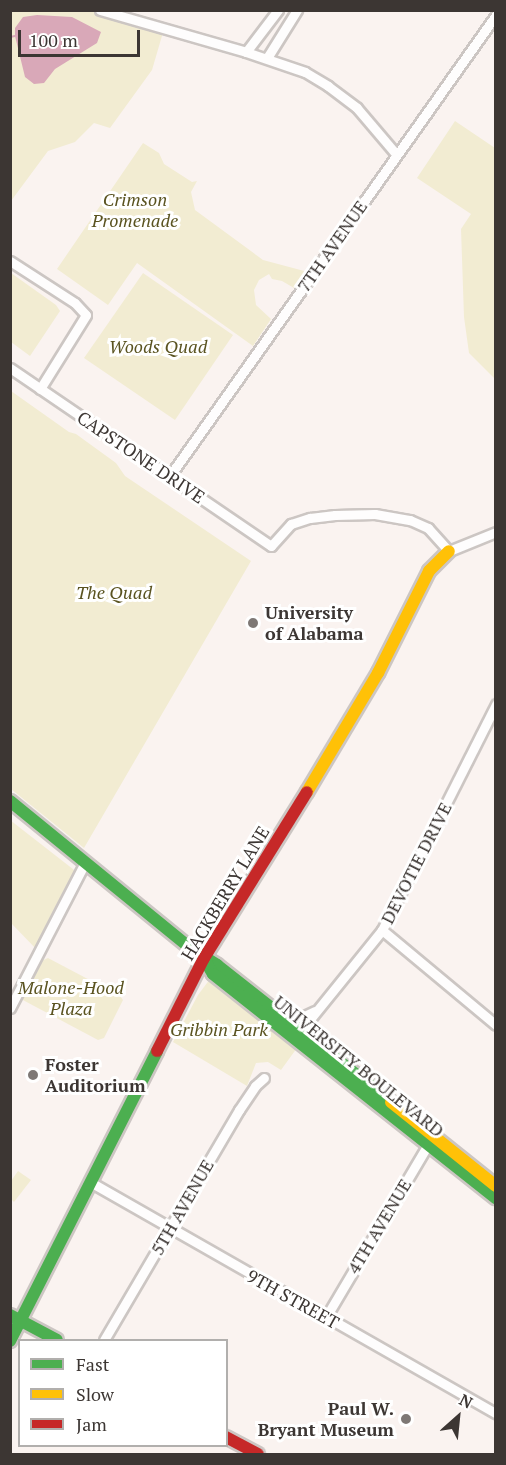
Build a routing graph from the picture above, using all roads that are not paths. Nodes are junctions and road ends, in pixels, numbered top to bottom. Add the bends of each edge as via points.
1 (100, 10) edge
2 (278, 10) edge
3 (297, 10) edge
4 (495, 15) edge
5 (246, 52) junction
6 (267, 58) junction
7 (396, 154) junction
8 (10, 261) edge
9 (10, 368) edge
10 (40, 388) junction
11 (169, 477) junction
12 (495, 532) edge
13 (449, 550) junction
14 (495, 704) edge
15 (10, 801) edge
16 (86, 861) junction
17 (382, 930) junction
18 (204, 958) junction
19 (13, 996) edge
20 (10, 1008) edge
21 (318, 1010) junction
22 (286, 1018) junction
23 (495, 1024) edge
24 (311, 1039) junction
25 (264, 1078) dead end
26 (431, 1141) junction
27 (92, 1183) junction
28 (495, 1186) edge
29 (495, 1198) edge
30 (170, 1229) junction
31 (15, 1317) edge
32 (326, 1317) junction
33 (54, 1339) edge
34 (105, 1339) edge
35 (10, 1341) edge
36 (495, 1413) edge
37 (228, 1438) edge
38 (258, 1455) edge

1 - 5 street
2 - 5 street
3 - 6 street
4 - 7 street, 7TH AVENUE
5 - 6 street
6 - 7 street via 305,72 328,86 357,108
7 - 11 street, 7TH AVENUE
8 - 10 street via 83,309 86,320
9 - 10 street, CAPSTONE DRIVE
10 - 11 street, CAPSTONE DRIVE
11 - 13 street, CAPSTONE DRIVE via 271,546 285,528 310,518 375,514 420,523
12 - 13 street, HACKBERRY LANE
13 - 18 main road, HACKBERRY LANE via 429,571 375,677
14 - 17 street, DEVOTIE DRIVE
15 - 16 main road, UNIVERSITY BOULEVARD
16 - 18 main road, UNIVERSITY BOULEVARD
16 - 19 street
17 - 21 street, DEVOTIE DRIVE
17 - 23 street
18 - 22 main road, UNIVERSITY BOULEVARD
18 - 26 main road, UNIVERSITY BOULEVARD via 213,974
18 - 27 main road, HACKBERRY LANE
19 - 20 street
21 - 22 street
21 - 24 street, DEVOTIE DRIVE via 311,1018
22 - 24 main road, UNIVERSITY BOULEVARD
24 - 26 main road, UNIVERSITY BOULEVARD
25 - 30 street, 5TH AVENUE via 238,1110
26 - 28 main road, UNIVERSITY BOULEVARD
26 - 29 main road, UNIVERSITY BOULEVARD
26 - 32 street, 4TH AVENUE
27 - 30 street, 9TH STREET
27 - 31 main road, HACKBERRY LANE
30 - 32 street, 9TH STREET
30 - 34 street, 5TH AVENUE
31 - 33 main road
31 - 35 main road, HACKBERRY LANE
32 - 36 street, 9TH STREET
37 - 38 main road

